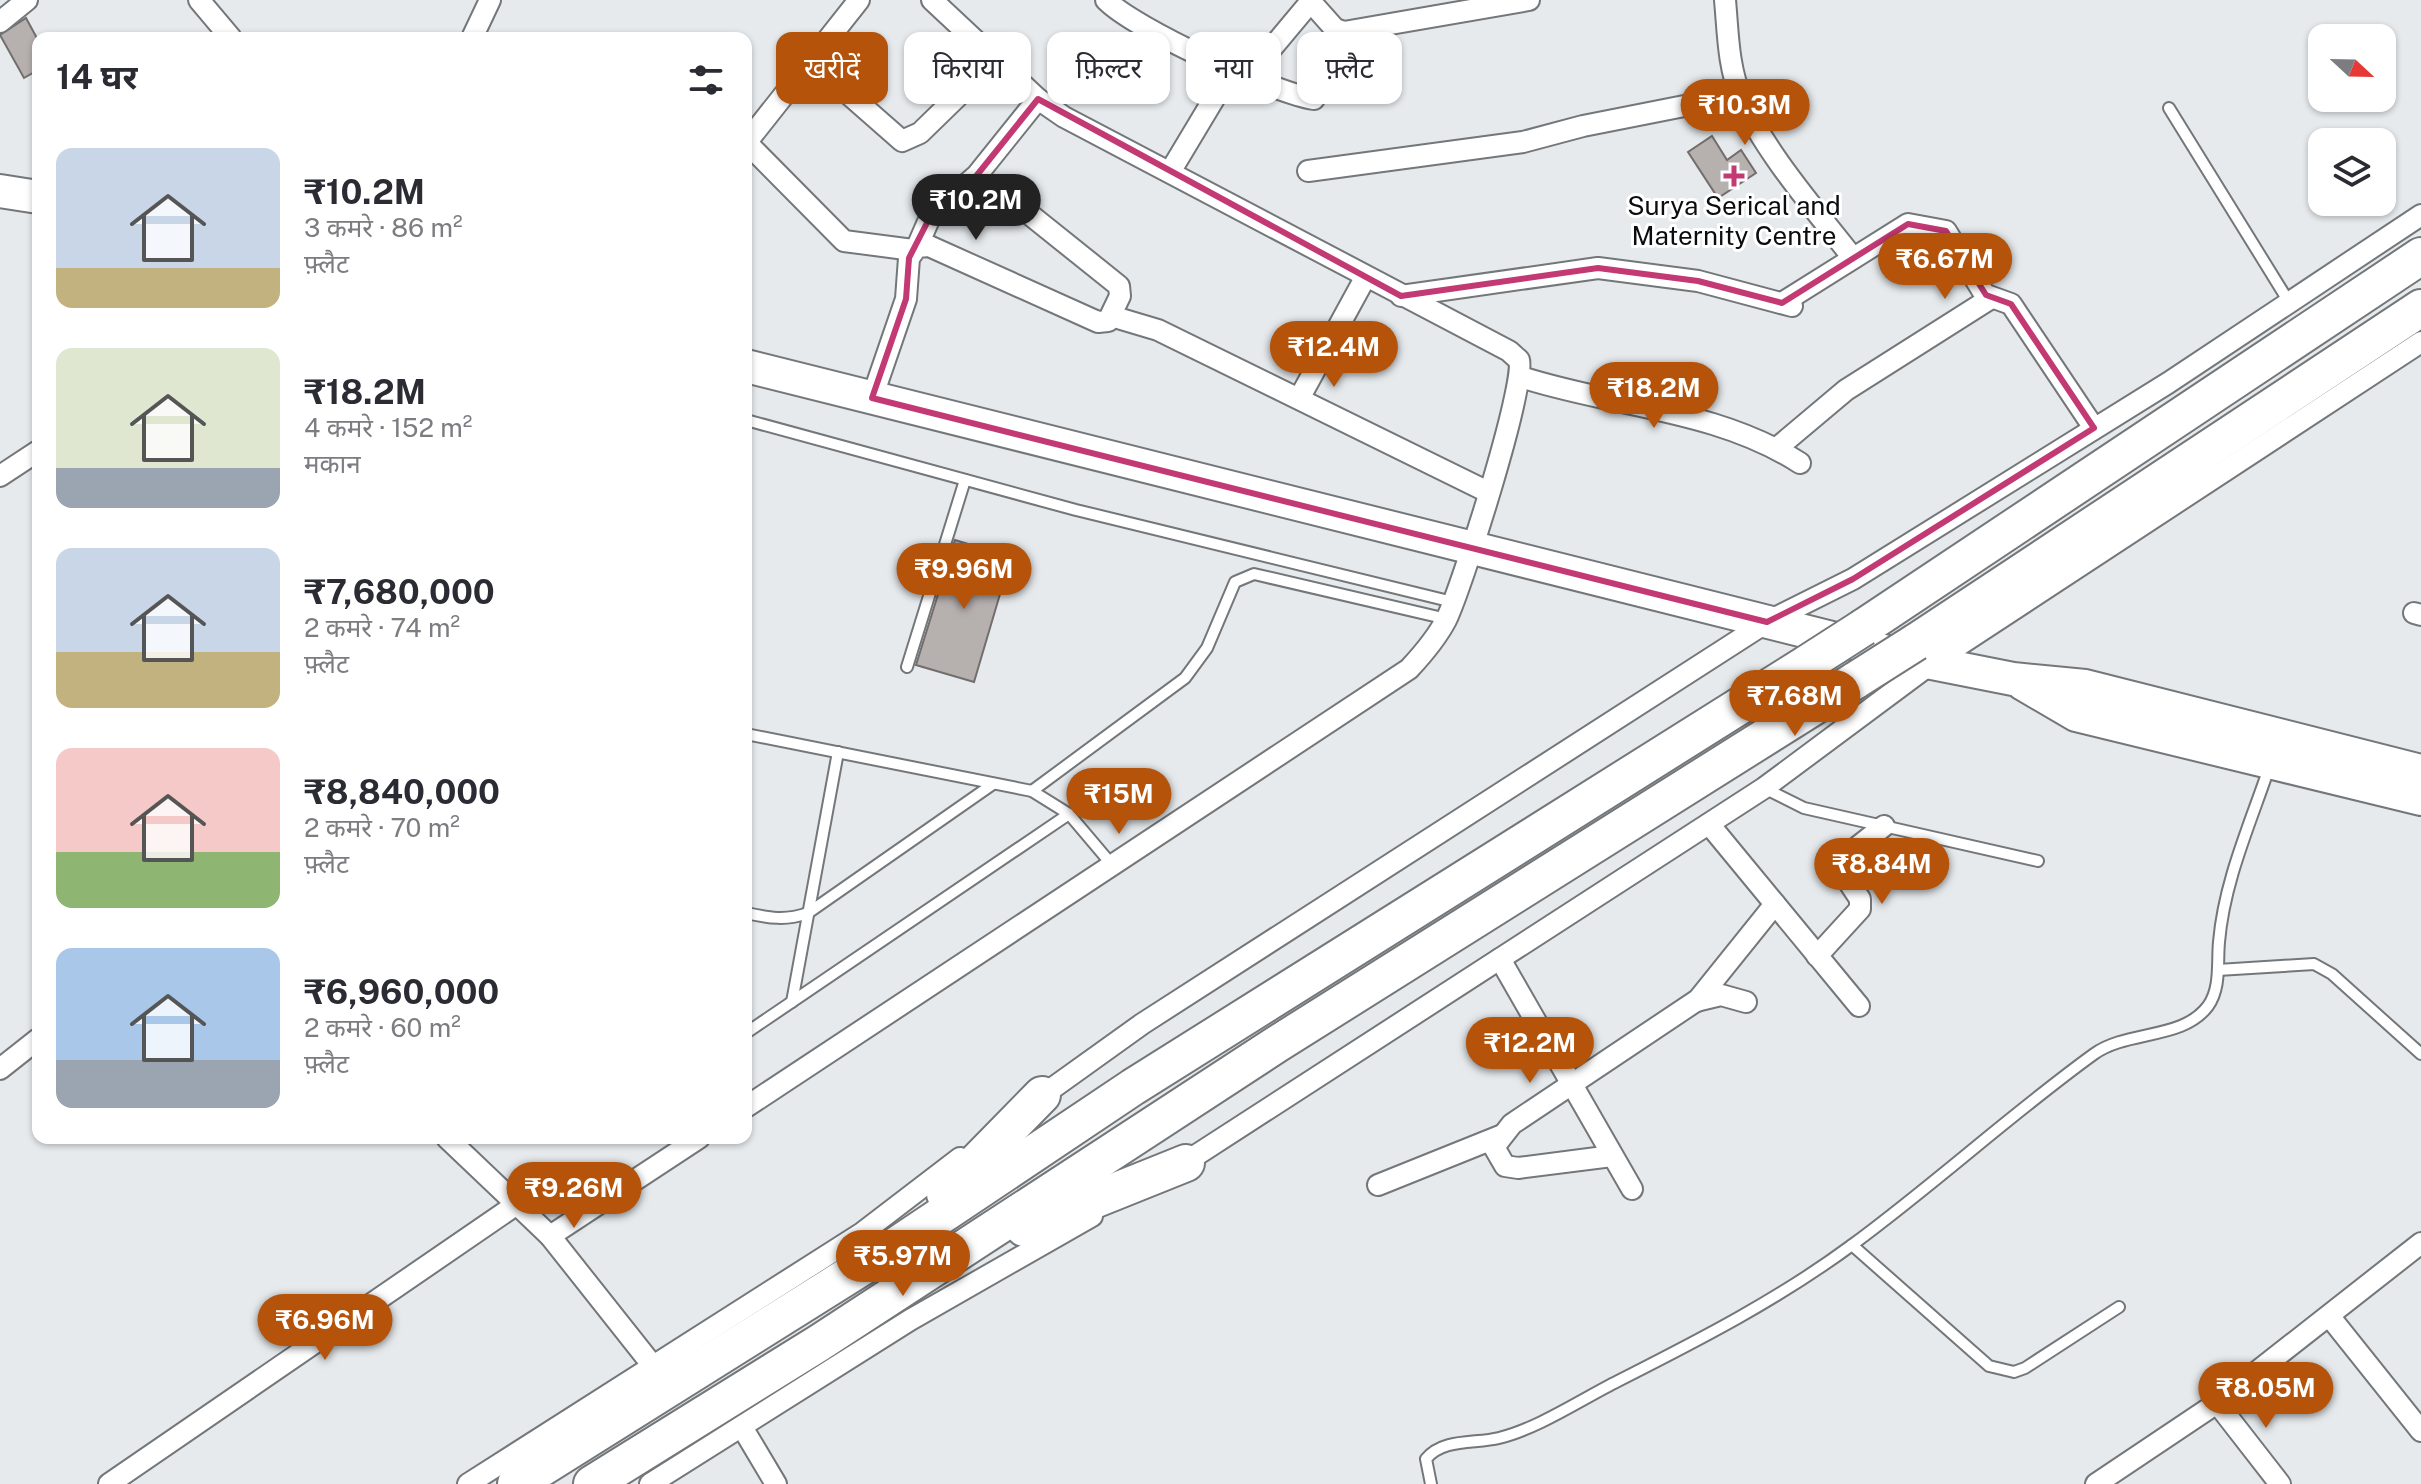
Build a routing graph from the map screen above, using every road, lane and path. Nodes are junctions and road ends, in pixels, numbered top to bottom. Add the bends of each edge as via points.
1 (27, 0) edge
2 (199, 0) edge
3 (490, 0) edge
4 (932, 0) edge
5 (1106, 0) edge
6 (1529, 0) edge
7 (1725, 0) edge
8 (1311, 1) edge
9 (849, 3) edge
10 (0, 22) edge
11 (226, 32) edge
12 (475, 32) edge
13 (831, 32) edge
14 (968, 32) edge
15 (1281, 37) edge
16 (1186, 44) edge
17 (1031, 92) edge
18 (1740, 95) junction
19 (1038, 99) junction
20 (777, 104) edge
21 (860, 104) edge
22 (950, 104) edge
23 (1211, 104) edge
24 (2169, 108) dead end
25 (752, 135) edge
26 (752, 148) edge
27 (1308, 171) dead end
28 (1170, 172) junction
29 (0, 191) edge
30 (32, 196) edge
31 (1018, 205) dead end
32 (2421, 215) edge
33 (915, 248) junction
34 (2421, 256) edge
35 (1853, 258) junction
36 (1365, 278) junction
37 (1986, 295) junction
38 (1401, 296) junction
39 (2289, 302) junction
40 (2421, 308) edge
41 (1111, 316) junction
42 (2421, 342) edge
43 (752, 368) edge
44 (1521, 377) junction
45 (1300, 397) junction
46 (872, 398) junction
47 (752, 422) edge
48 (2094, 428) junction
49 (1777, 448) junction
50 (32, 455) edge
51 (1800, 463) dead end
52 (0, 476) edge
53 (965, 480) junction
54 (1488, 492) junction
55 (1473, 545) junction
56 (1450, 610) junction
57 (1767, 622) junction
58 (1924, 652) junction
59 (907, 667) dead end
60 (2013, 679) junction
61 (752, 735) edge
62 (838, 752) junction
63 (2271, 762) junction
64 (2421, 771) edge
65 (993, 784) junction
66 (1764, 788) junction
67 (1032, 791) junction
68 (2421, 799) edge
69 (1069, 814) junction
70 (1709, 824) junction
71 (1884, 826) junction
72 (2038, 861) dead end
73 (1113, 866) junction
74 (1775, 904) junction
75 (808, 913) junction
76 (752, 914) edge
77 (1817, 956) junction
78 (1500, 959) junction
79 (2218, 970) junction
80 (1696, 1001) junction
81 (792, 1002) junction
82 (1746, 1002) dead end
83 (1859, 1006) dead end
84 (752, 1029) edge
85 (32, 1044) edge
86 (2421, 1054) edge
87 (0, 1069) edge
88 (1570, 1083) junction
89 (1042, 1095) junction
90 (752, 1103) edge
91 (1500, 1136) junction
92 (453, 1144) edge
93 (690, 1144) edge
94 (1612, 1156) junction
95 (1186, 1163) junction
96 (1378, 1185) dead end
97 (1632, 1189) dead end
98 (517, 1204) junction
99 (550, 1236) junction
100 (2421, 1243) edge
101 (1852, 1245) junction
102 (894, 1247) junction
103 (946, 1259) junction
104 (2119, 1307) dead end
105 (2330, 1317) junction
106 (653, 1366) junction
107 (2217, 1403) junction
108 (742, 1427) junction
109 (2421, 1431) edge
110 (2098, 1483) edge
111 (109, 1484) edge
112 (468, 1484) edge
113 (516, 1484) edge
114 (592, 1484) edge
115 (650, 1484) edge
116 (776, 1484) edge
117 (1431, 1484) edge
118 (2280, 1484) edge

1 - 10 street
2 - 11 street
3 - 12 street
4 - 14 street
5 - 16 street
6 - 8 street via 1344,32
7 - 18 street
8 - 15 street
9 - 13 street
17 - 19 street
18 - 27 street via 1523,142
18 - 35 street
19 - 28 street
19 - 33 street via 977,175 931,215
20 - 25 street
21 - 22 street via 902,141 920,133
23 - 28 street
24 - 39 lane
26 - 33 street via 844,241
28 - 36 street
29 - 30 main road
31 - 41 street via 1119,286
32 - 39 street
33 - 41 street via 929,246 1098,322
33 - 46 street via 906,269 906,299
34 - 102 highway, bridge via 1864,627 1133,1087
35 - 37 street via 1908,224 1946,231
35 - 38 street via 1791,306 1698,281 1598,268
36 - 38 street
36 - 45 street
37 - 48 street via 2011,304
37 - 49 street via 1988,300 1846,390
38 - 44 street via 1509,351 1519,360
39 - 48 street
40 - 58 highway
41 - 45 street via 1158,330
42 - 58 street
43 - 46 main road
44 - 49 street via 1569,393 1663,410
44 - 54 street
45 - 54 street
46 - 55 main road via 1189,480
47 - 53 lane
48 - 57 street via 1853,579
49 - 51 street
50 - 52 street
53 - 56 lane
53 - 59 lane
54 - 55 street
55 - 56 street
55 - 57 main road
56 - 67 lane via 1242,576 1230,590 1207,648 1185,678
56 - 73 street via 1430,646 1409,669
57 - 58 main road
57 - 89 street via 1142,1024
58 - 60 main road
58 - 66 street
58 - 103 highway, bridge via 1856,680
60 - 63 main road via 2076,715
60 - 64 main road via 2085,686
61 - 62 lane
62 - 65 lane
62 - 75 lane
63 - 68 main road
63 - 79 lane via 2228,889
65 - 67 lane
65 - 75 lane
66 - 70 street
66 - 71 lane via 1804,808
67 - 69 lane
69 - 73 lane
69 - 81 lane
70 - 74 street
70 - 78 street
71 - 72 lane
71 - 77 street via 1841,860 1838,866 1860,899 1860,909
73 - 90 street
74 - 77 street
74 - 80 street
75 - 76 lane via 783,919
75 - 81 lane
77 - 83 street
78 - 88 street
78 - 95 street
79 - 86 lane via 2314,964
79 - 101 lane via 2209,1005 2197,1018 2113,1041
80 - 82 street via 1721,995
80 - 88 street
81 - 84 lane
85 - 87 street
88 - 91 street
88 - 94 street
89 - 102 highway
89 - 106 street via 862,1233
91 - 94 street via 1494,1147 1505,1166
91 - 96 street
92 - 98 street
93 - 99 street
94 - 97 street
95 - 103 highway
95 - 108 street via 910,1320
98 - 99 street
98 - 111 street
99 - 106 street
100 - 105 street
101 - 104 lane via 2001,1371 2025,1368
101 - 117 lane via 1710,1335 1514,1433 1432,1451 1426,1459
102 - 113 highway
103 - 114 highway
105 - 107 street
105 - 109 street
106 - 112 street
107 - 110 street
107 - 118 street
108 - 115 street
108 - 116 street

